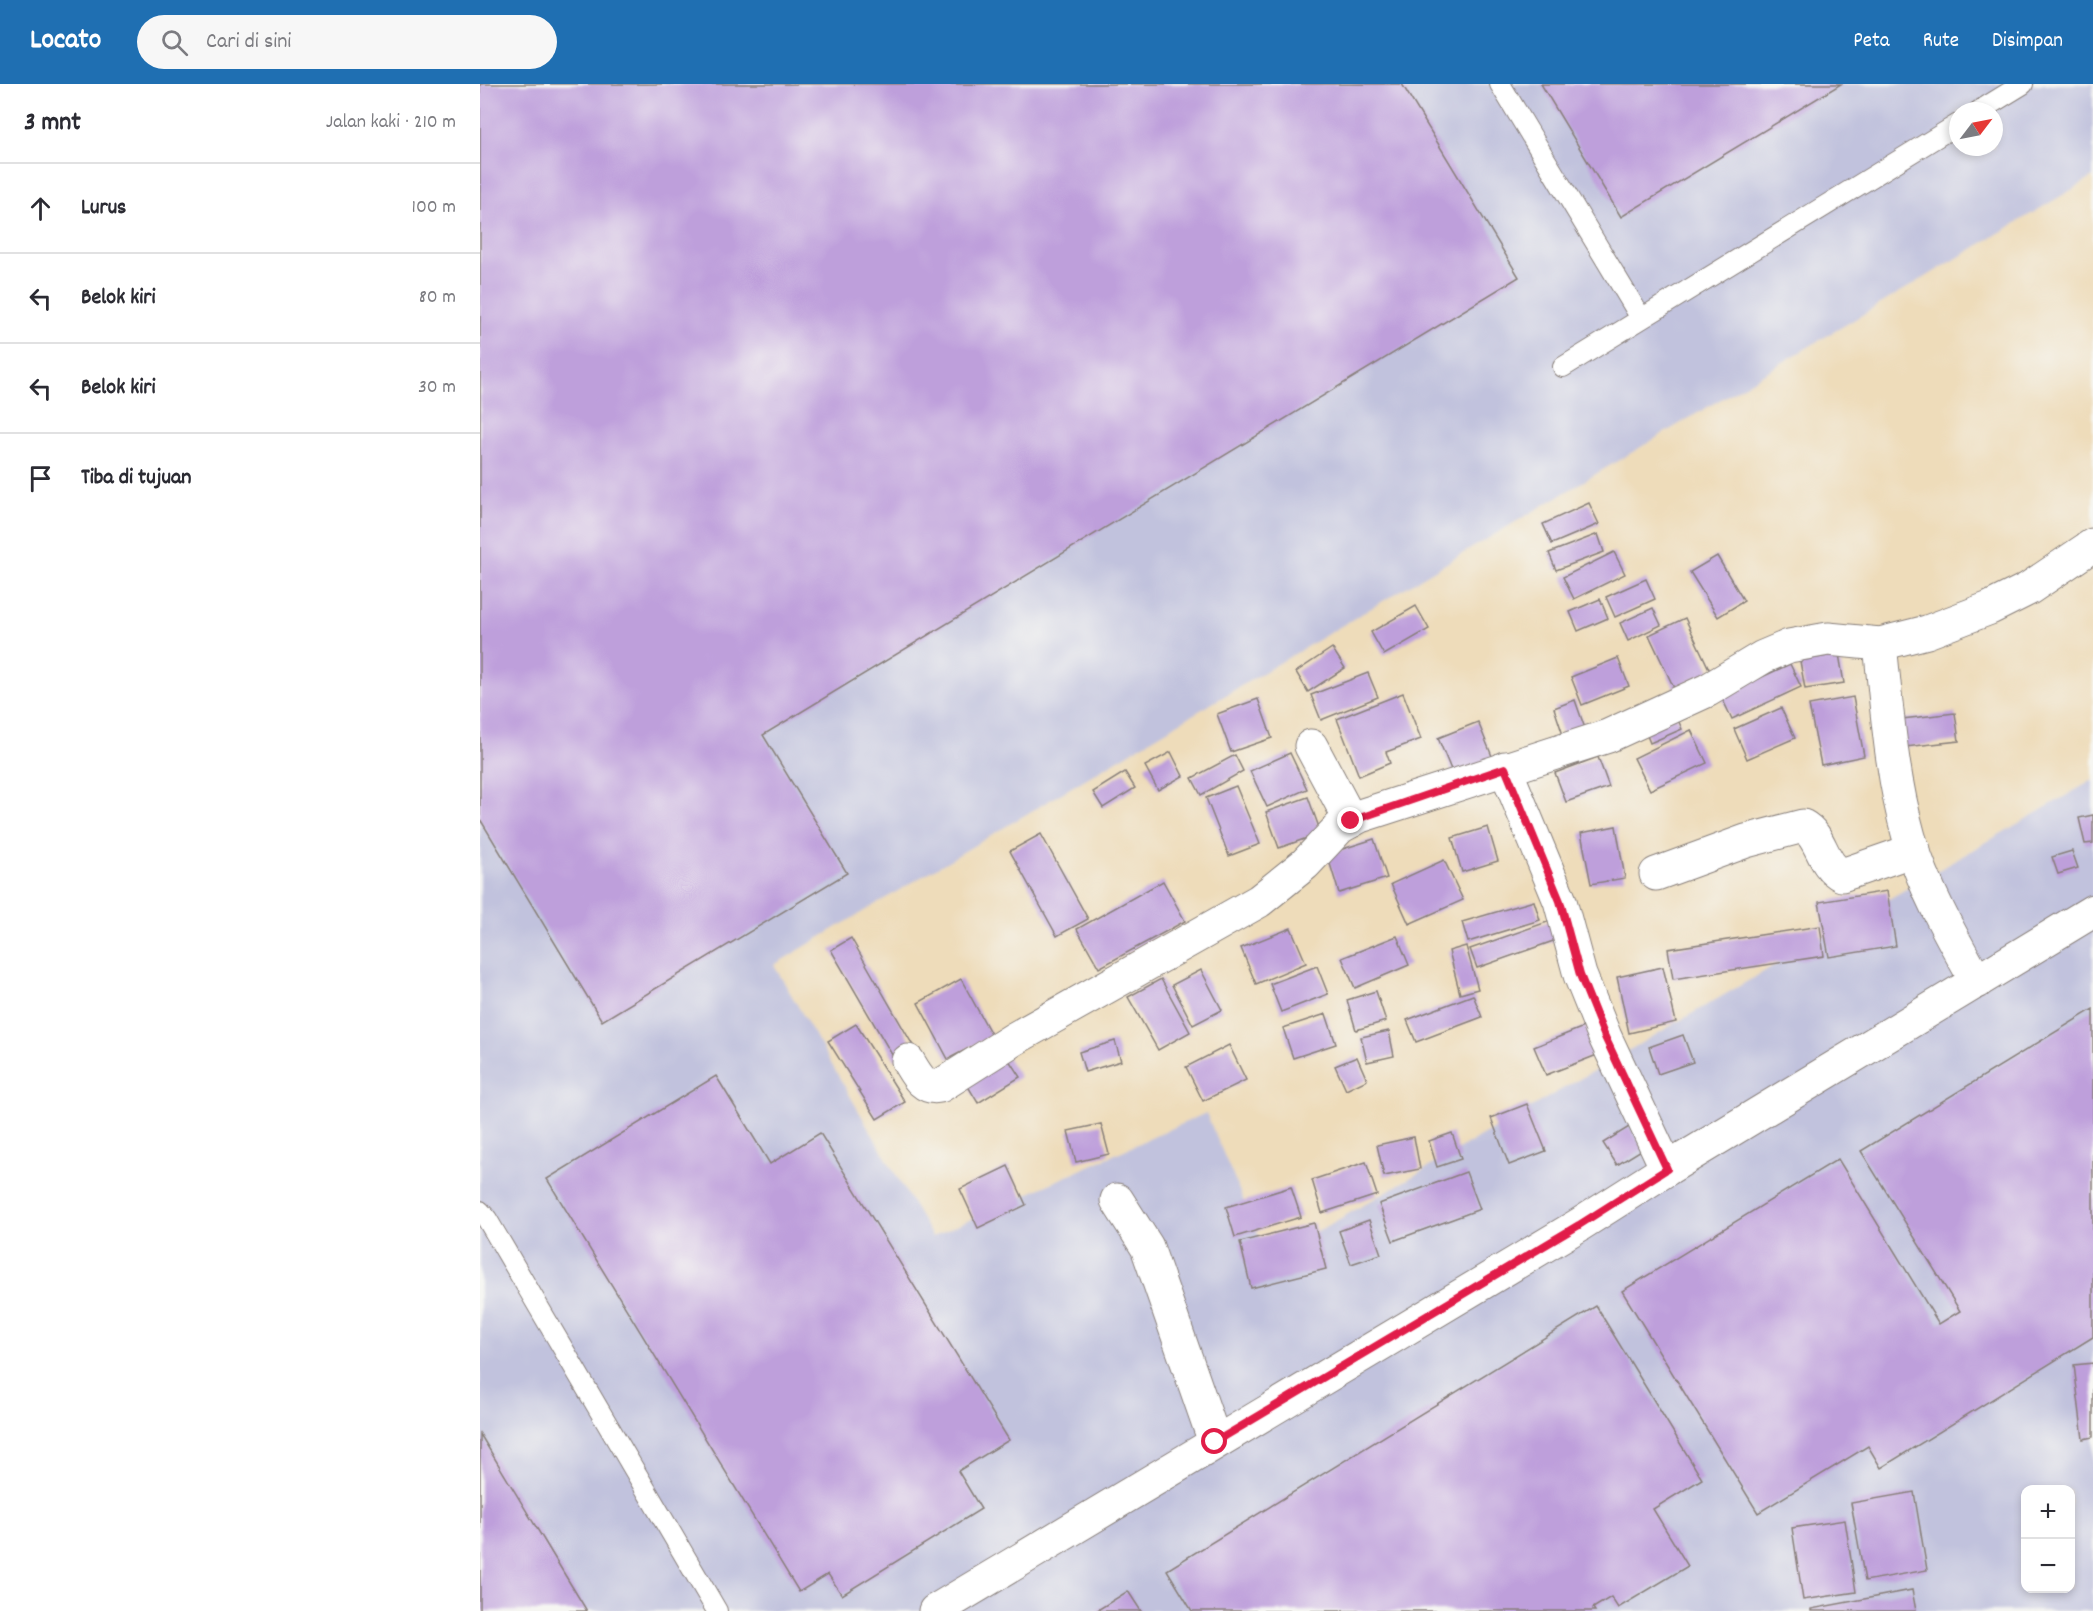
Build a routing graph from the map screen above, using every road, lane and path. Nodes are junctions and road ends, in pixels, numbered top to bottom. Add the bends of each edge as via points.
1 (1500, 84) edge
2 (2024, 84) edge
3 (1995, 102) edge
4 (1949, 130) edge
5 (1641, 318) junction
6 (1563, 367) dead end
7 (2093, 545) edge
8 (1880, 644) junction
9 (1311, 746) dead end
10 (1505, 768) junction
11 (1351, 821) junction
12 (1914, 850) junction
13 (1656, 874) dead end
14 (2093, 912) edge
15 (1977, 982) junction
16 (908, 1061) dead end
17 (1667, 1169) junction
18 (1117, 1200) dead end
19 (480, 1211) edge
20 (1215, 1442) junction
21 (717, 1611) edge
22 (935, 1611) edge

1 - 5 lane
2 - 3 lane
4 - 5 lane
5 - 6 lane
7 - 8 street via 2028,590 1990,608
8 - 10 street via 1828,639 1789,646 1708,690 1608,736
8 - 12 street via 1893,765
9 - 11 street
10 - 11 street
10 - 17 street via 1560,901 1580,975
11 - 16 street via 1259,901 1014,1039 940,1086 924,1084
12 - 13 street via 1842,875 1834,872 1812,831 1803,826 1746,841
12 - 15 street via 1941,918
14 - 15 street
15 - 17 street
17 - 20 street
18 - 20 street via 1147,1247
19 - 21 lane
20 - 22 street

